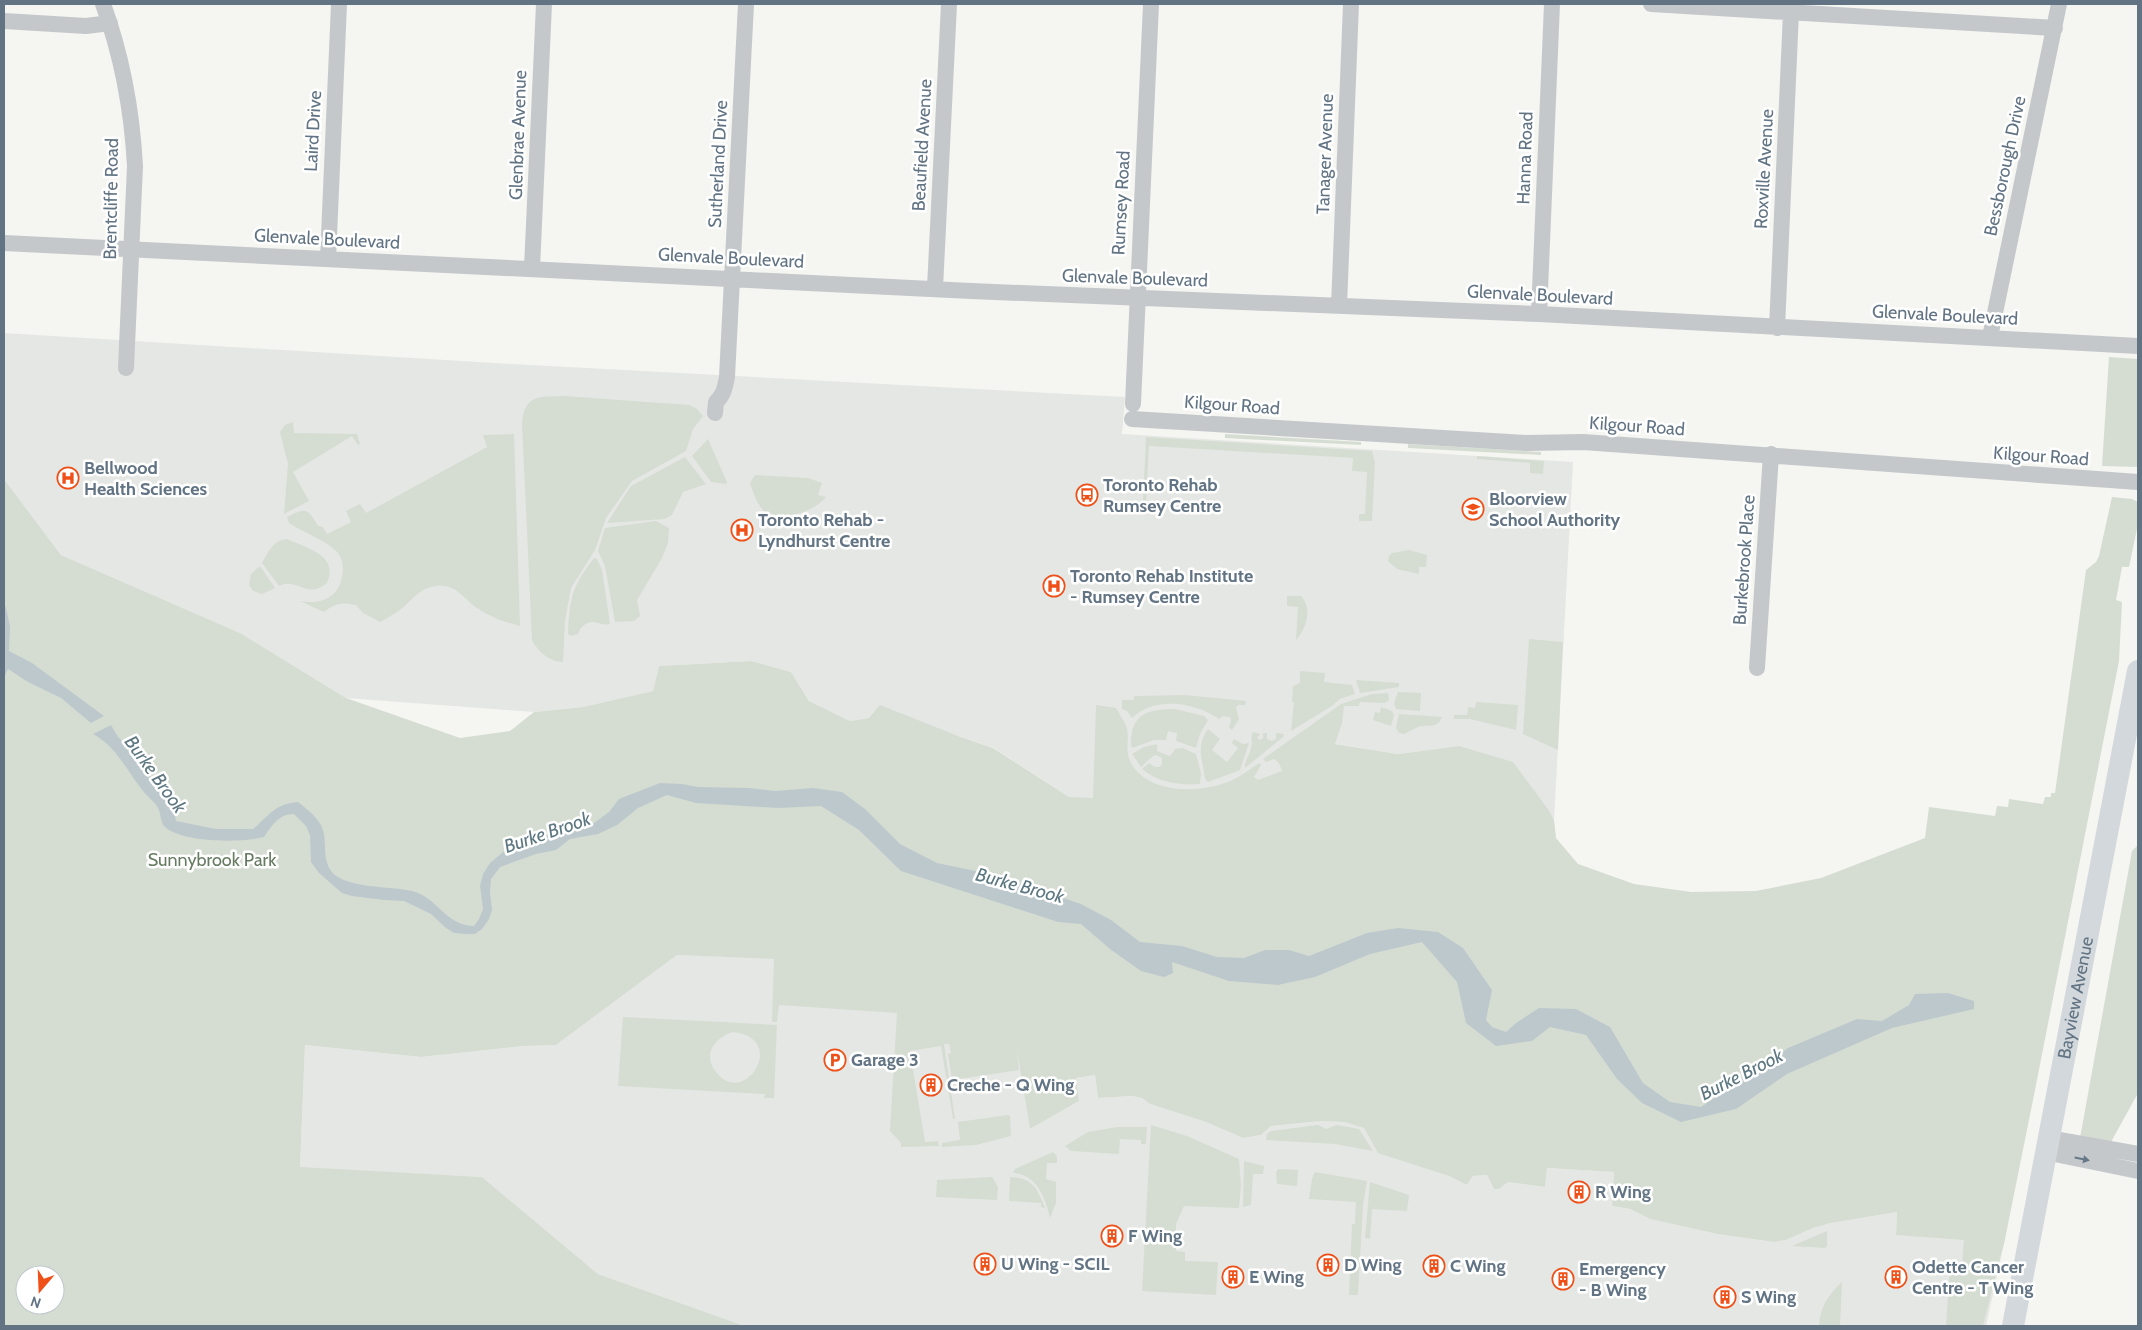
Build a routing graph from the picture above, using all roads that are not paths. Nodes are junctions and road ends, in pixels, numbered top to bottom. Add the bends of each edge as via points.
1 (103, 4) edge
2 (339, 4) edge
3 (544, 4) edge
4 (746, 4) edge
5 (949, 4) edge
6 (1151, 4) edge
7 (1351, 4) edge
8 (1552, 4) edge
9 (1651, 4) edge
10 (2059, 4) edge
11 (1791, 12) junction
12 (4, 21) edge
13 (110, 22) junction
14 (2055, 28) junction
15 (4, 243) edge
16 (131, 249) junction
17 (328, 259) junction
18 (532, 268) junction
19 (733, 278) junction
20 (935, 288) junction
21 (1137, 298) junction
22 (1339, 306) junction
23 (1539, 314) junction
24 (1778, 328) junction
25 (1990, 337) junction
26 (2138, 346) edge
27 (126, 368) dead end
28 (715, 412) dead end
29 (1132, 412) joint
30 (1771, 454) junction
31 (2138, 482) edge
32 (1757, 668) dead end
33 (2138, 671) edge
34 (2047, 1145) junction
35 (2138, 1154) edge
36 (2120, 1159) junction
37 (2138, 1171) edge
38 (2013, 1326) edge

1 - 13 street, Brentcliffe Road
2 - 17 street, Laird Drive
3 - 18 street, Glenbrae Avenue
4 - 19 street, Sutherland Drive
5 - 20 street, Beaufield Avenue
6 - 21 street, Rumsey Road
7 - 22 street, Tanager Avenue
8 - 23 street, Hanna Road
9 - 11 street
10 - 14 street, Bessborough Drive
11 - 14 street
11 - 24 street, Roxville Avenue
12 - 13 street via 86,26
13 - 16 street, Brentcliffe Road via 123,71 134,140
14 - 25 street, Bessborough Drive
15 - 16 street, Glenvale Boulevard
16 - 17 street, Glenvale Boulevard
16 - 27 street, Brentcliffe Road
17 - 18 street, Glenvale Boulevard
18 - 19 street, Glenvale Boulevard
19 - 20 street, Glenvale Boulevard
19 - 28 street, Sutherland Drive via 727,377
20 - 21 street, Glenvale Boulevard
21 - 22 street, Glenvale Boulevard
21 - 29 street, Rumsey Road
22 - 23 street, Glenvale Boulevard
23 - 24 street, Glenvale Boulevard
24 - 25 street, Glenvale Boulevard
25 - 26 street, Glenvale Boulevard
29 - 30 street, Kilgour Road via 1517,443 1583,442
30 - 31 street, Kilgour Road
30 - 32 street, Burkebrook Place
33 - 34 main road, Bayview Avenue
34 - 36 street
34 - 38 main road, Bayview Avenue
35 - 36 street
36 - 37 street

